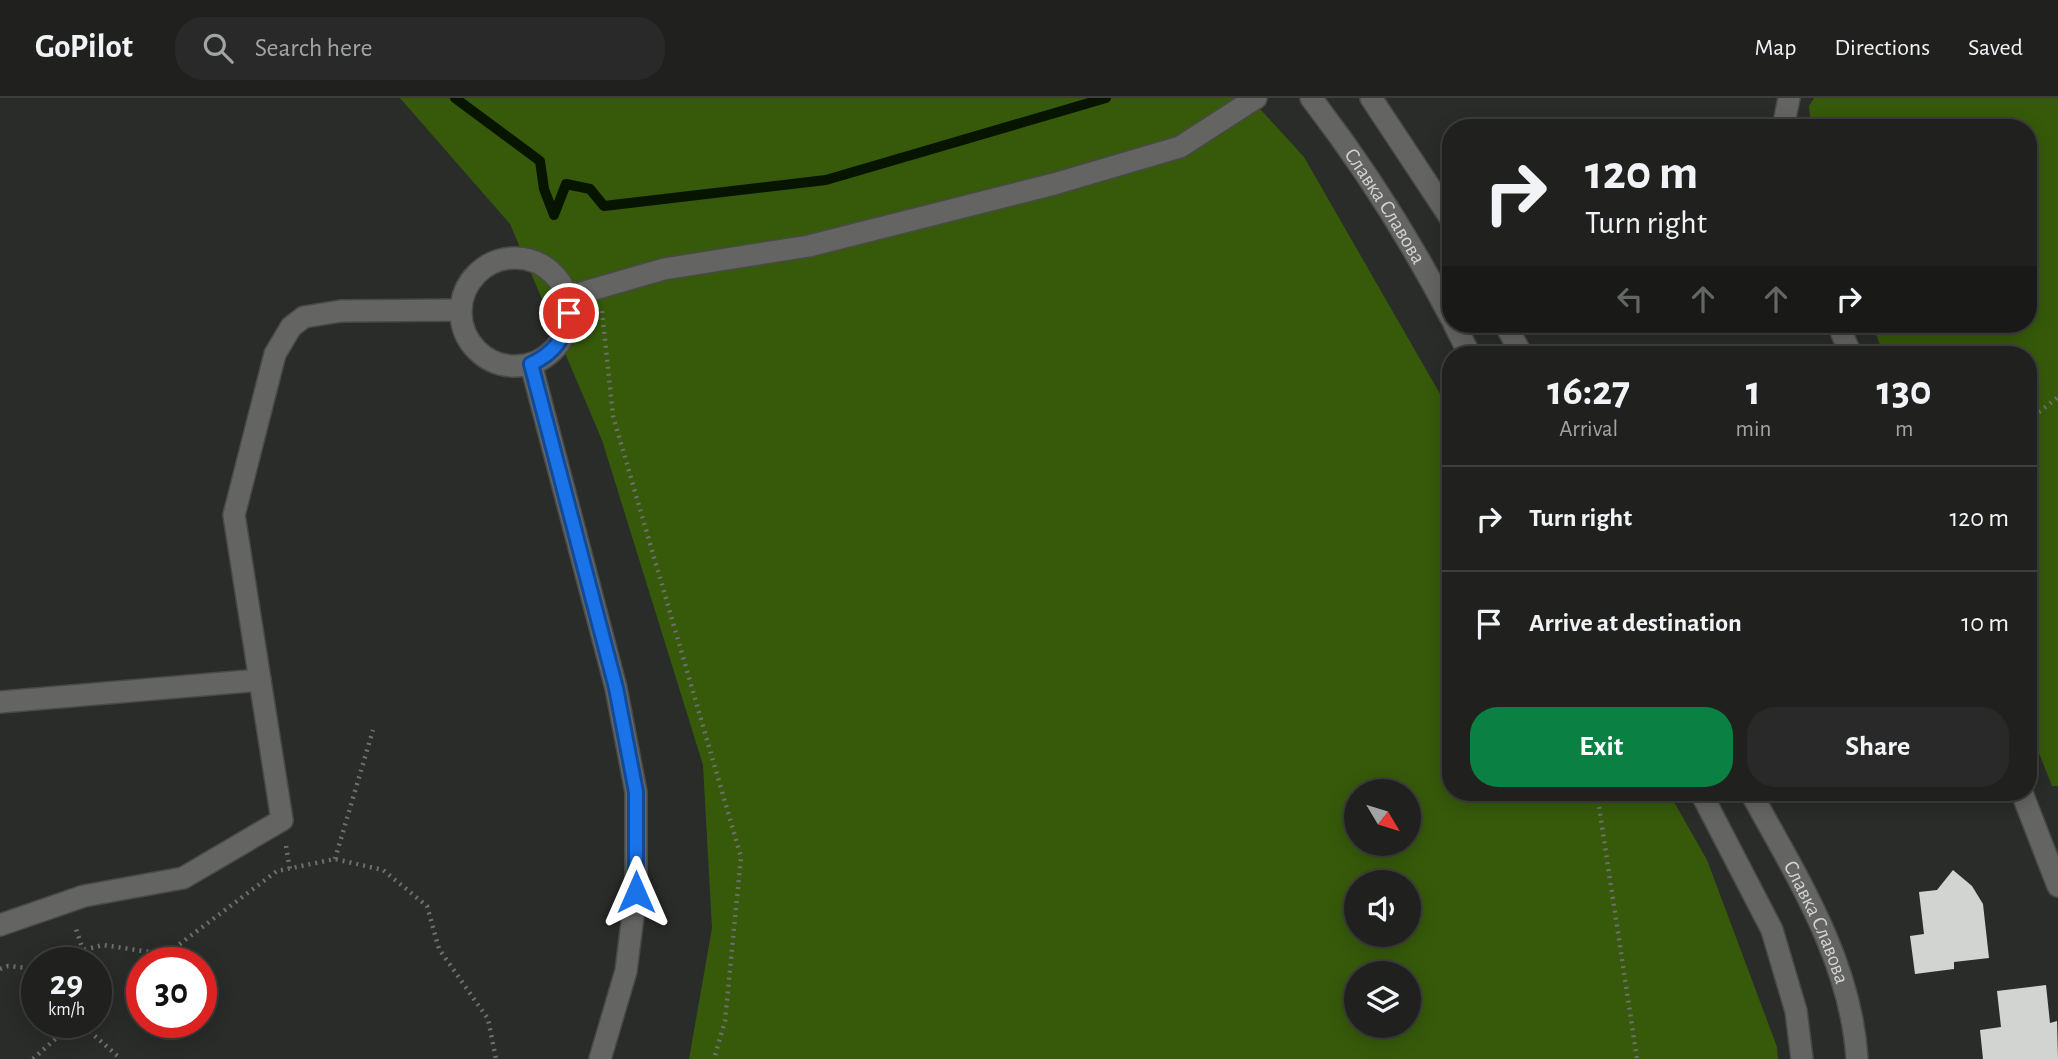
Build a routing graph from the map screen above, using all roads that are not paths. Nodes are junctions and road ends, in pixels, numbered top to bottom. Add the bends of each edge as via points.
1 (1256, 98) edge
2 (1311, 98) edge
3 (1371, 98) edge
4 (1788, 98) edge
5 (1784, 119) edge
6 (1442, 205) edge
7 (567, 297) junction
8 (1442, 301) edge
9 (461, 310) junction
10 (531, 364) junction
11 (260, 680) junction
12 (0, 702) edge
13 (1705, 801) edge
14 (1755, 801) edge
15 (2025, 801) edge
16 (2058, 886) edge
17 (0, 925) edge
18 (600, 1059) edge
19 (1802, 1059) edge
20 (1857, 1059) edge

1 - 7 street via 1180,147 1054,184 809,246 664,269
2 - 8 street, Славка Славова via 1366,170
3 - 6 street
4 - 5 street
7 - 9 street via 548,269 534,261 509,259 485,267 473,279
7 - 10 street via 566,330 558,345
9 - 10 street via 463,327 482,355 505,365
9 - 11 street via 341,311 304,317 291,327 275,354 234,514
10 - 18 street via 616,688 636,792 636,892 626,971
11 - 12 street
11 - 17 street via 282,820 183,878 84,896
13 - 19 street, Славка Славова via 1772,930 1796,1011
14 - 20 street, Славка Славова via 1832,947 1847,998
15 - 16 street

